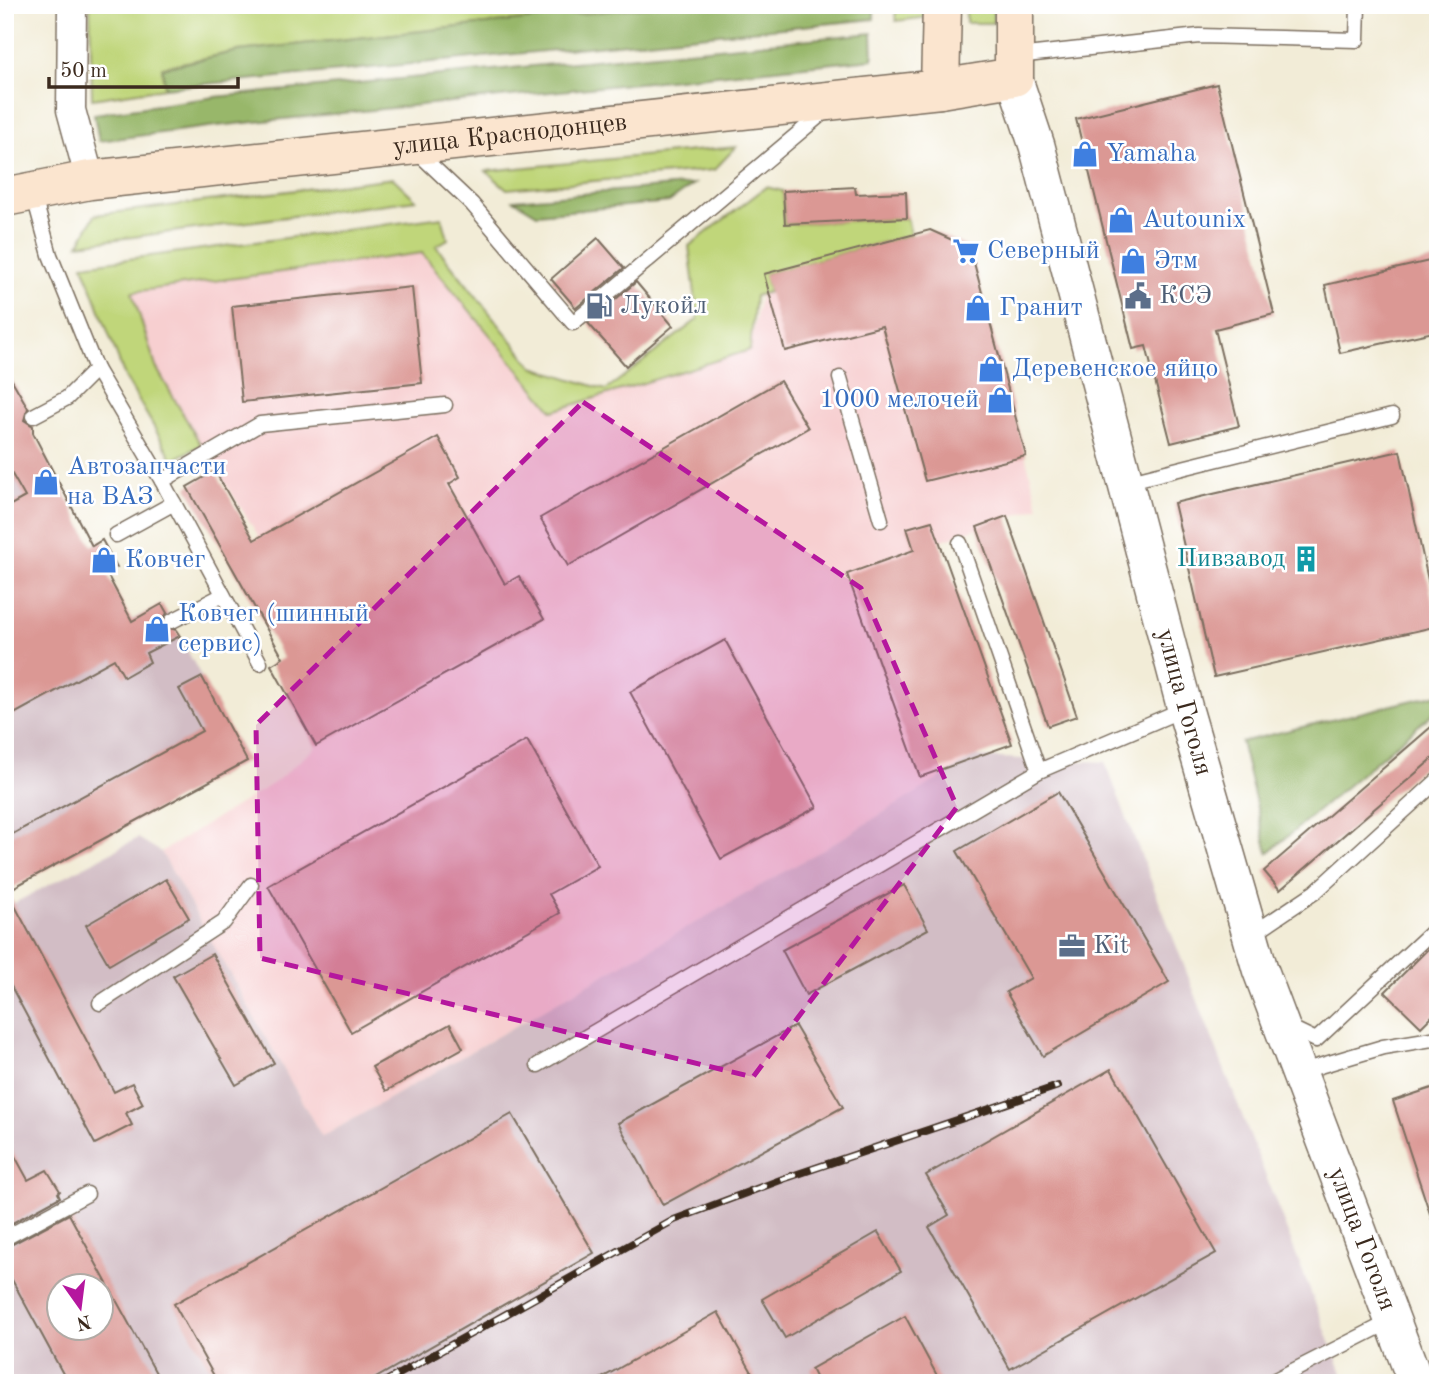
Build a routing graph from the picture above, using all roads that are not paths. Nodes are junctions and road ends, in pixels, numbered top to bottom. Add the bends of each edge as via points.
1 (72, 5) edge
2 (942, 5) edge
3 (1014, 5) edge
4 (1359, 5) edge
5 (1014, 66) junction
6 (940, 89) junction
7 (839, 99) junction
8 (409, 144) junction
9 (90, 180) junction
10 (19, 194) edge
11 (96, 369) junction
12 (840, 378) dead end
13 (445, 405) dead end
14 (33, 416) dead end
15 (1392, 416) dead end
16 (162, 481) junction
17 (1126, 482) junction
18 (174, 503) junction
19 (881, 520) dead end
20 (116, 535) dead end
21 (960, 543) dead end
22 (223, 595) junction
23 (172, 621) dead end
24 (260, 663) dead end
25 (1185, 709) junction
26 (1039, 771) junction
27 (1438, 780) edge
28 (251, 885) dead end
29 (1438, 926) edge
30 (1250, 936) junction
31 (100, 1003) dead end
32 (1279, 1023) junction
33 (1438, 1038) edge
34 (538, 1065) dead end
35 (1298, 1073) junction
36 (87, 1194) dead end
37 (5, 1238) edge
38 (1391, 1321) junction
39 (1269, 1383) edge
40 (1416, 1383) edge

1 - 9 street via 71,110
2 - 6 main road
3 - 5 main road, улица Гоголя
4 - 5 lane via 1357,40 1199,36
5 - 6 main road, улица Краснодонцев
5 - 17 street, улица Гоголя
6 - 7 main road, улица Краснодонцев
7 - 8 main road, улица Краснодонцев
7 - 8 lane via 573,323 472,204
8 - 9 main road, улица Краснодонцев
9 - 10 main road, улица Краснодонцев
10 - 11 lane via 50,255
11 - 14 lane via 67,398
11 - 16 lane
12 - 19 lane
13 - 16 lane via 261,424
15 - 17 lane
16 - 18 lane
17 - 25 street, улица Гоголя
18 - 20 lane
18 - 22 lane
21 - 26 lane
22 - 23 lane
22 - 24 lane
25 - 26 lane
25 - 30 street, улица Гоголя
26 - 34 lane
27 - 30 lane via 1315,892
28 - 31 lane via 224,922
29 - 32 lane via 1316,1040
30 - 32 street, улица Гоголя
32 - 35 street, улица Гоголя
33 - 35 lane via 1383,1047
35 - 38 street, улица Гоголя
36 - 37 lane
38 - 39 lane
38 - 40 street, улица Гоголя

